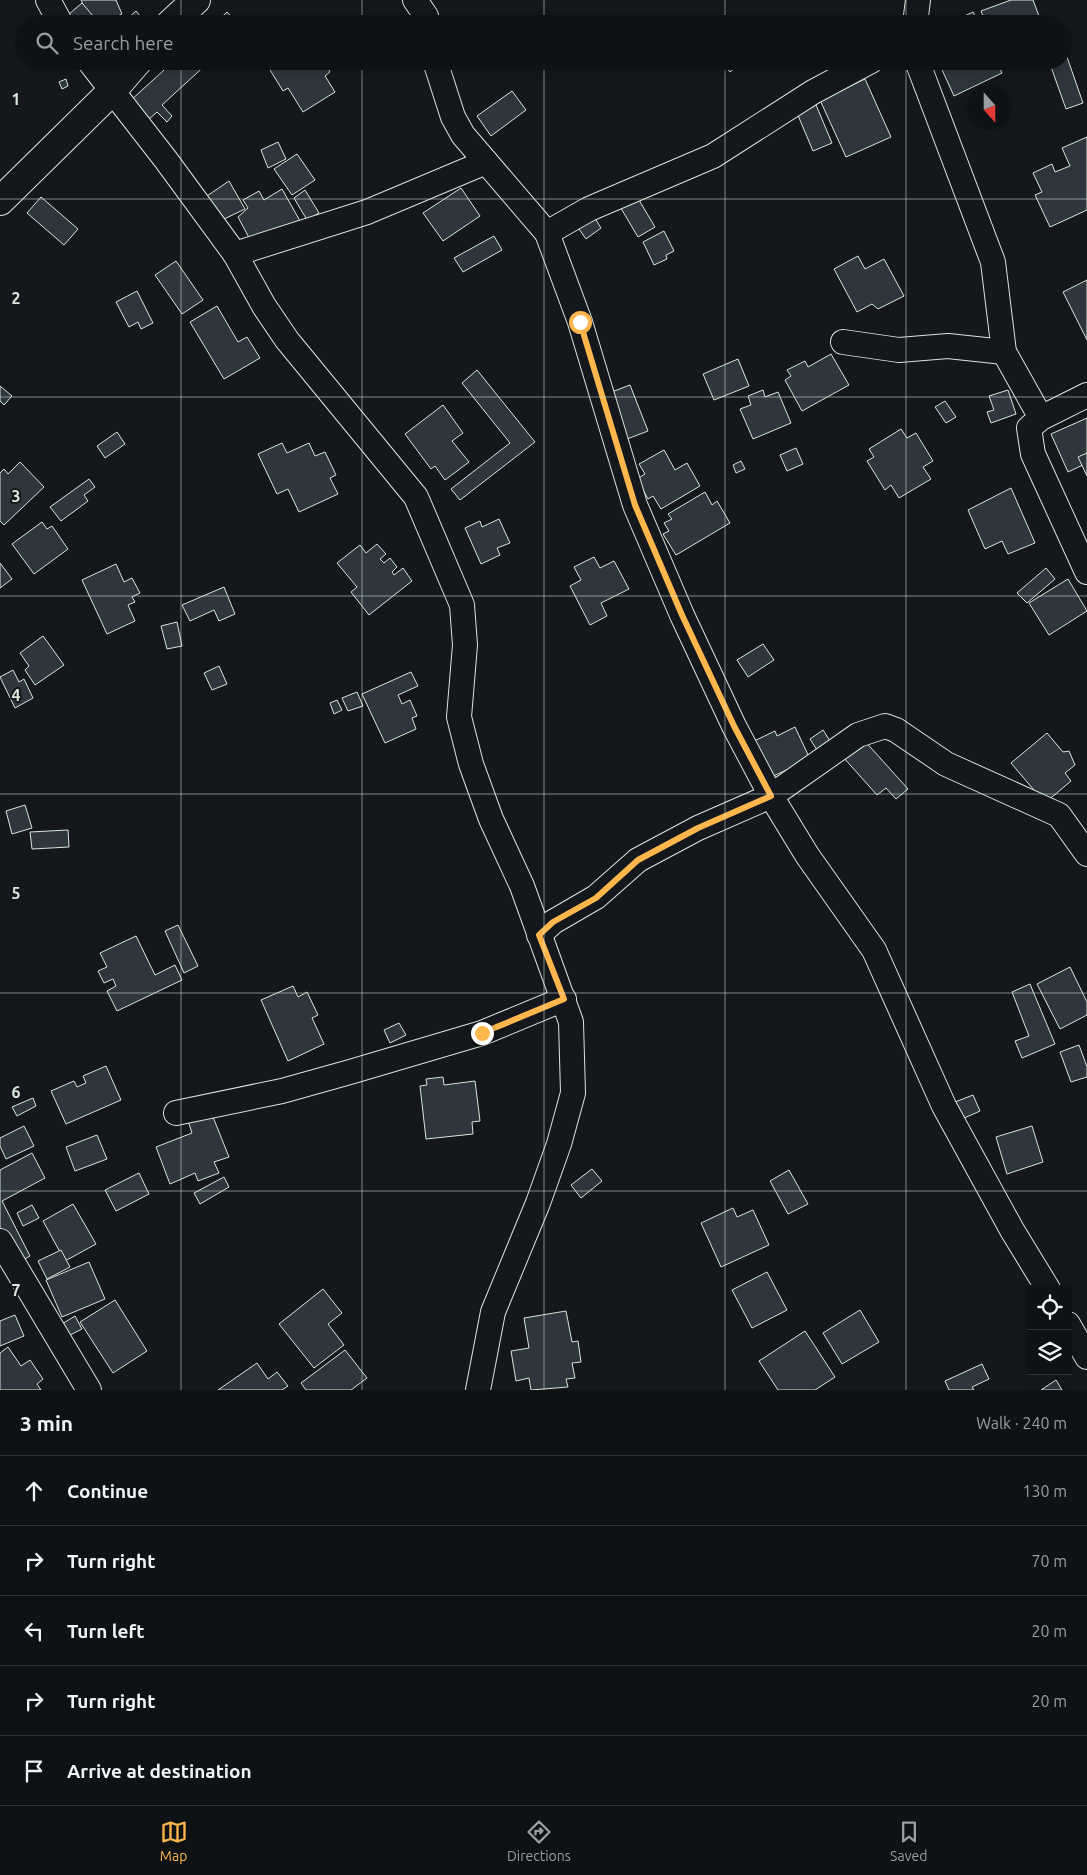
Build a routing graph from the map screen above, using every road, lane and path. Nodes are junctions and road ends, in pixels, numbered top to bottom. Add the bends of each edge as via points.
1 (48, 0) edge
2 (196, 0) edge
3 (416, 0) edge
4 (918, 0) edge
5 (56, 15) edge
6 (180, 15) edge
7 (425, 15) edge
8 (916, 15) edge
9 (96, 70) edge
10 (130, 70) edge
11 (438, 70) edge
12 (854, 70) edge
13 (920, 70) edge
14 (112, 90) junction
15 (486, 162) junction
16 (0, 201) edge
17 (547, 233) junction
18 (234, 254) junction
19 (843, 342) dead end
20 (1004, 352) junction
21 (1087, 395) edge
22 (1041, 418) junction
23 (1087, 572) edge
24 (771, 796) junction
25 (1087, 854) edge
26 (539, 935) junction
27 (564, 999) junction
28 (176, 1113) dead end
29 (1, 1244) edge
30 (1046, 1285) edge
31 (1071, 1330) edge
32 (1087, 1357) edge
33 (89, 1390) edge
34 (478, 1390) edge

1 - 5 street
2 - 6 street
3 - 7 street
4 - 8 street
9 - 14 street
10 - 14 street
11 - 15 street via 453,117
12 - 17 street via 813,92 713,156 598,205
13 - 20 street via 993,262
14 - 16 street
14 - 18 street
15 - 17 street
15 - 18 street via 367,212
17 - 24 street via 580,322 635,505 682,615
18 - 26 street via 288,340 416,497 462,605 466,645 459,717 470,764 522,886
19 - 20 street via 899,350 948,346
20 - 22 street
21 - 22 street
22 - 23 street via 1029,428 1033,454
24 - 25 street via 858,735 885,726 946,764 1059,815
24 - 26 street via 698,828 638,860 596,898 553,922
24 - 30 street via 807,855 874,950 944,1106
26 - 27 street
27 - 28 street via 482,1033 350,1072 282,1091
27 - 34 street via 571,1022 573,1094 538,1203 493,1312
29 - 33 street
31 - 32 street

